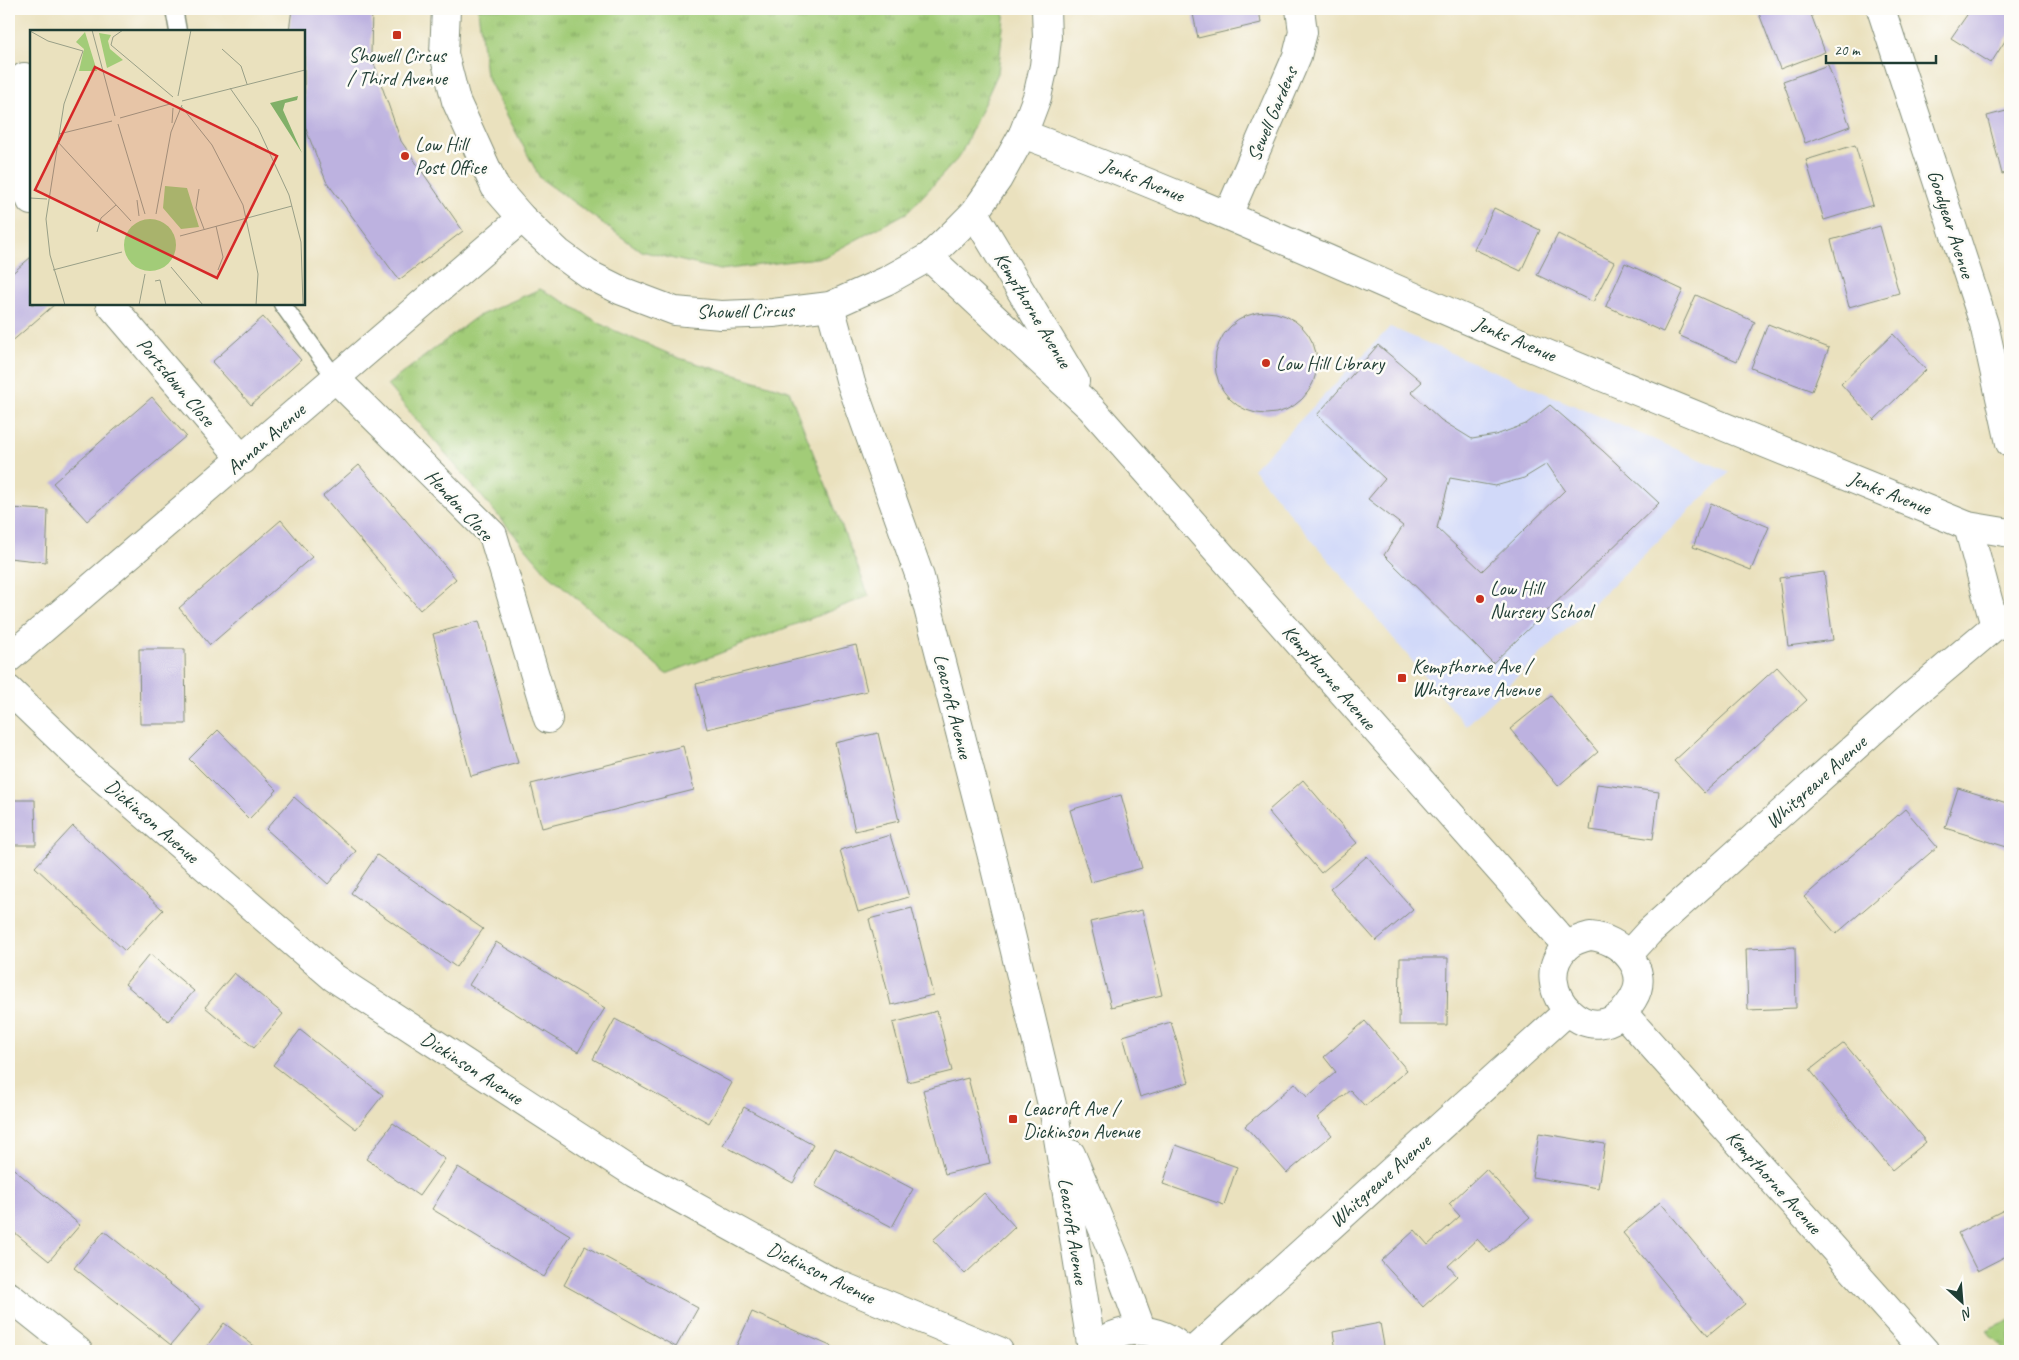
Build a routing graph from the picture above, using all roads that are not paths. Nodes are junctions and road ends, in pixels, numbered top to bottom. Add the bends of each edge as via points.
1 (174, 9) edge
2 (446, 9) edge
3 (1046, 9) edge
4 (1300, 9) edge
5 (1881, 9) edge
6 (178, 30) edge
7 (24, 78) dead end
8 (1024, 134) junction
9 (30, 199) edge
10 (974, 213) junction
11 (1228, 215) junction
12 (522, 218) junction
13 (929, 256) junction
14 (111, 305) edge
15 (283, 305) edge
16 (830, 306) junction
17 (336, 379) junction
18 (1091, 408) junction
19 (2010, 443) edge
20 (242, 460) junction
21 (1968, 526) junction
22 (2010, 533) edge
23 (2003, 622) edge
24 (9, 658) edge
25 (9, 690) edge
26 (548, 719) dead end
27 (1567, 946) junction
28 (1629, 954) junction
29 (1568, 1011) junction
30 (1623, 1013) junction
31 (1054, 1113) junction
32 (9, 1296) edge
33 (1142, 1331) junction
34 (1092, 1350) edge
35 (78, 1351) edge
36 (999, 1351) edge
37 (1185, 1351) edge
38 (1193, 1351) edge
39 (1925, 1351) edge

1 - 6 lane
2 - 12 street, Showell Circus via 444,54 456,101 495,187
3 - 8 street, Showell Circus via 1044,66
4 - 11 street, Sewell Gardens via 1303,32 1297,56
5 - 19 street, Goodyear Avenue via 1984,324
7 - 9 street via 21,178
8 - 10 street, Showell Circus
8 - 11 street, Jenks Avenue
10 - 13 street, Showell Circus
10 - 18 street, Kempthorne Avenue
11 - 21 street, Jenks Avenue via 1535,348
12 - 16 street, Showell Circus via 558,252 588,274 675,311 721,316
12 - 17 street, Annan Avenue
13 - 16 street, Showell Circus via 886,281
13 - 18 street, Kempthorne Avenue
14 - 20 street, Portsdown Close
15 - 17 lane
16 - 31 street, Leacroft Avenue via 851,383 920,577
17 - 20 street, Annan Avenue
17 - 26 street, Hendon Close via 493,535
18 - 27 street, Kempthorne Avenue
20 - 24 street, Annan Avenue
21 - 22 street, Jenks Avenue
21 - 23 street
23 - 28 street, Whitgreave Avenue via 1858,744
25 - 36 street, Dickinson Avenue via 87,765 332,977 634,1173 828,1280
27 - 28 street via 1590,936 1600,936
27 - 29 street via 1555,966 1554,988
28 - 30 street via 1637,966 1638,984 1635,997
29 - 30 street via 1595,1024 1606,1023
29 - 38 street, Whitgreave Avenue
30 - 39 street, Kempthorne Avenue
31 - 33 street, Leacroft Avenue
31 - 34 street, Leacroft Avenue
32 - 35 street
33 - 34 street via 1119,1333
33 - 37 street via 1164,1336

